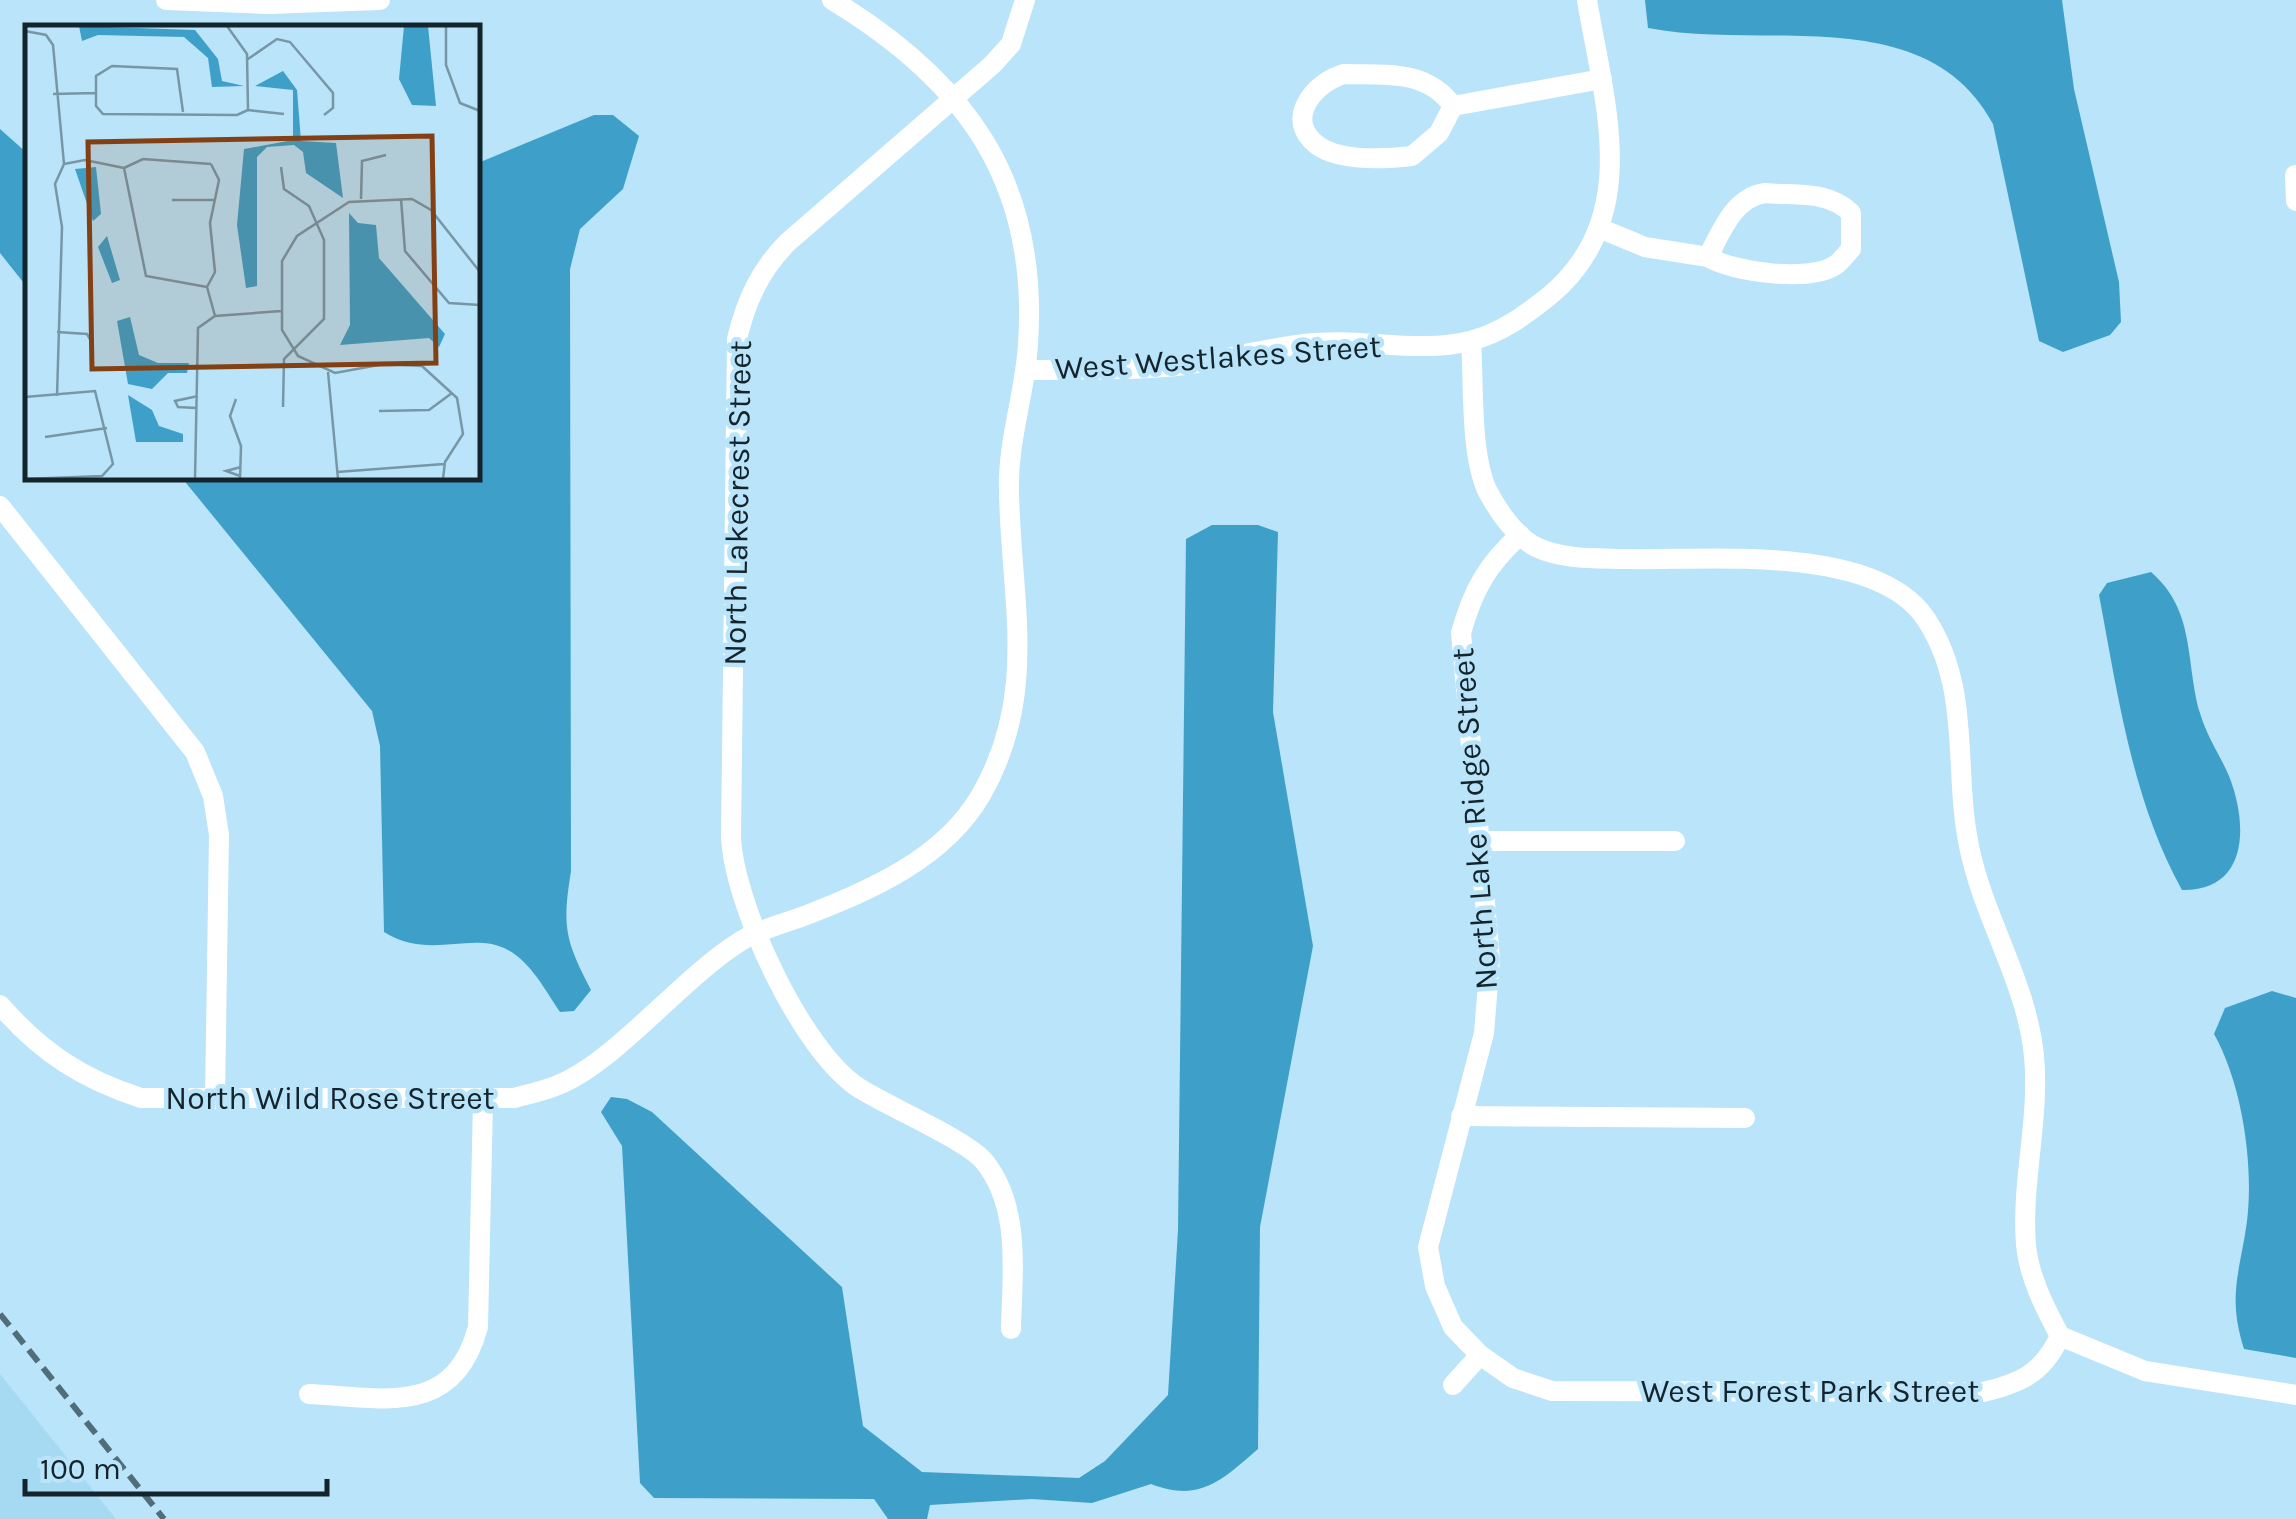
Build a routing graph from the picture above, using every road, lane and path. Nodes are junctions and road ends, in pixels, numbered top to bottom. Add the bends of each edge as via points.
1 (166, 0) edge
2 (380, 0) edge
3 (832, 0) edge
4 (1024, 0) edge
5 (1587, 0) edge
6 (1602, 80) junction
7 (953, 98) junction
8 (1453, 106) junction
9 (2294, 175) edge
10 (2296, 201) edge
11 (1599, 228) junction
12 (1708, 258) junction
13 (1471, 341) junction
14 (1026, 370) junction
15 (0, 506) edge
16 (1520, 535) junction
17 (1479, 841) junction
18 (1674, 842) dead end
19 (756, 933) junction
20 (0, 1005) edge
21 (215, 1100) junction
22 (483, 1101) junction
23 (1462, 1116) junction
24 (1745, 1118) dead end
25 (1011, 1329) dead end
26 (2060, 1336) junction
27 (1480, 1355) junction
28 (1453, 1385) dead end
29 (310, 1394) dead end
30 (2296, 1395) edge

1 - 2 street
3 - 7 street, North Wild Rose Street via 922,63
4 - 7 street, North Lakecrest Street via 1011,44
5 - 6 street
6 - 8 street
6 - 11 street via 1613,161
7 - 14 street, North Wild Rose Street via 996,156 1016,208 1030,280
7 - 19 street, North Lakecrest Street via 770,260 744,308 737,339 731,837 732,870
8 - 8 street via 1442,91 1412,77 1344,74 1313,88 1304,120 1316,144 1332,152 1401,158 1428,145
9 - 10 street
11 - 12 street via 1645,247
11 - 13 street via 1555,291 1518,322
12 - 12 street via 1724,268 1824,270 1851,249 1851,214 1815,195 1751,194
13 - 14 street, West Westlakes Street via 1304,344 1177,366
13 - 16 street via 1480,470 1488,493
14 - 19 street, North Wild Rose Street via 1008,457 1020,651 1016,703 980,796 915,865
15 - 21 street via 195,752 213,796 220,872
16 - 17 street, North Lake Ridge Street via 1490,562 1461,632
16 - 26 street via 1537,547 1588,558 1816,563 1864,572 1924,616 1949,660 1968,843 2034,1052 2026,1244
17 - 18 street
17 - 23 street, North Lake Ridge Street via 1488,996
19 - 22 street, North Wild Rose Street via 710,962 559,1085
19 - 25 street, North Lakecrest Street via 829,1063 854,1085 984,1161 1013,1242
20 - 21 street, North Wild Rose Street via 45,1052 93,1082 141,1098
21 - 22 street, North Wild Rose Street
22 - 29 street via 478,1327 470,1358 449,1383 412,1397
23 - 24 street
23 - 27 street, North Lake Ridge Street via 1428,1246 1435,1286 1453,1327
26 - 27 street, West Forest Park Street via 2047,1364 2016,1384 1933,1394 1552,1391 1512,1378
26 - 30 street via 2144,1371
27 - 28 street

